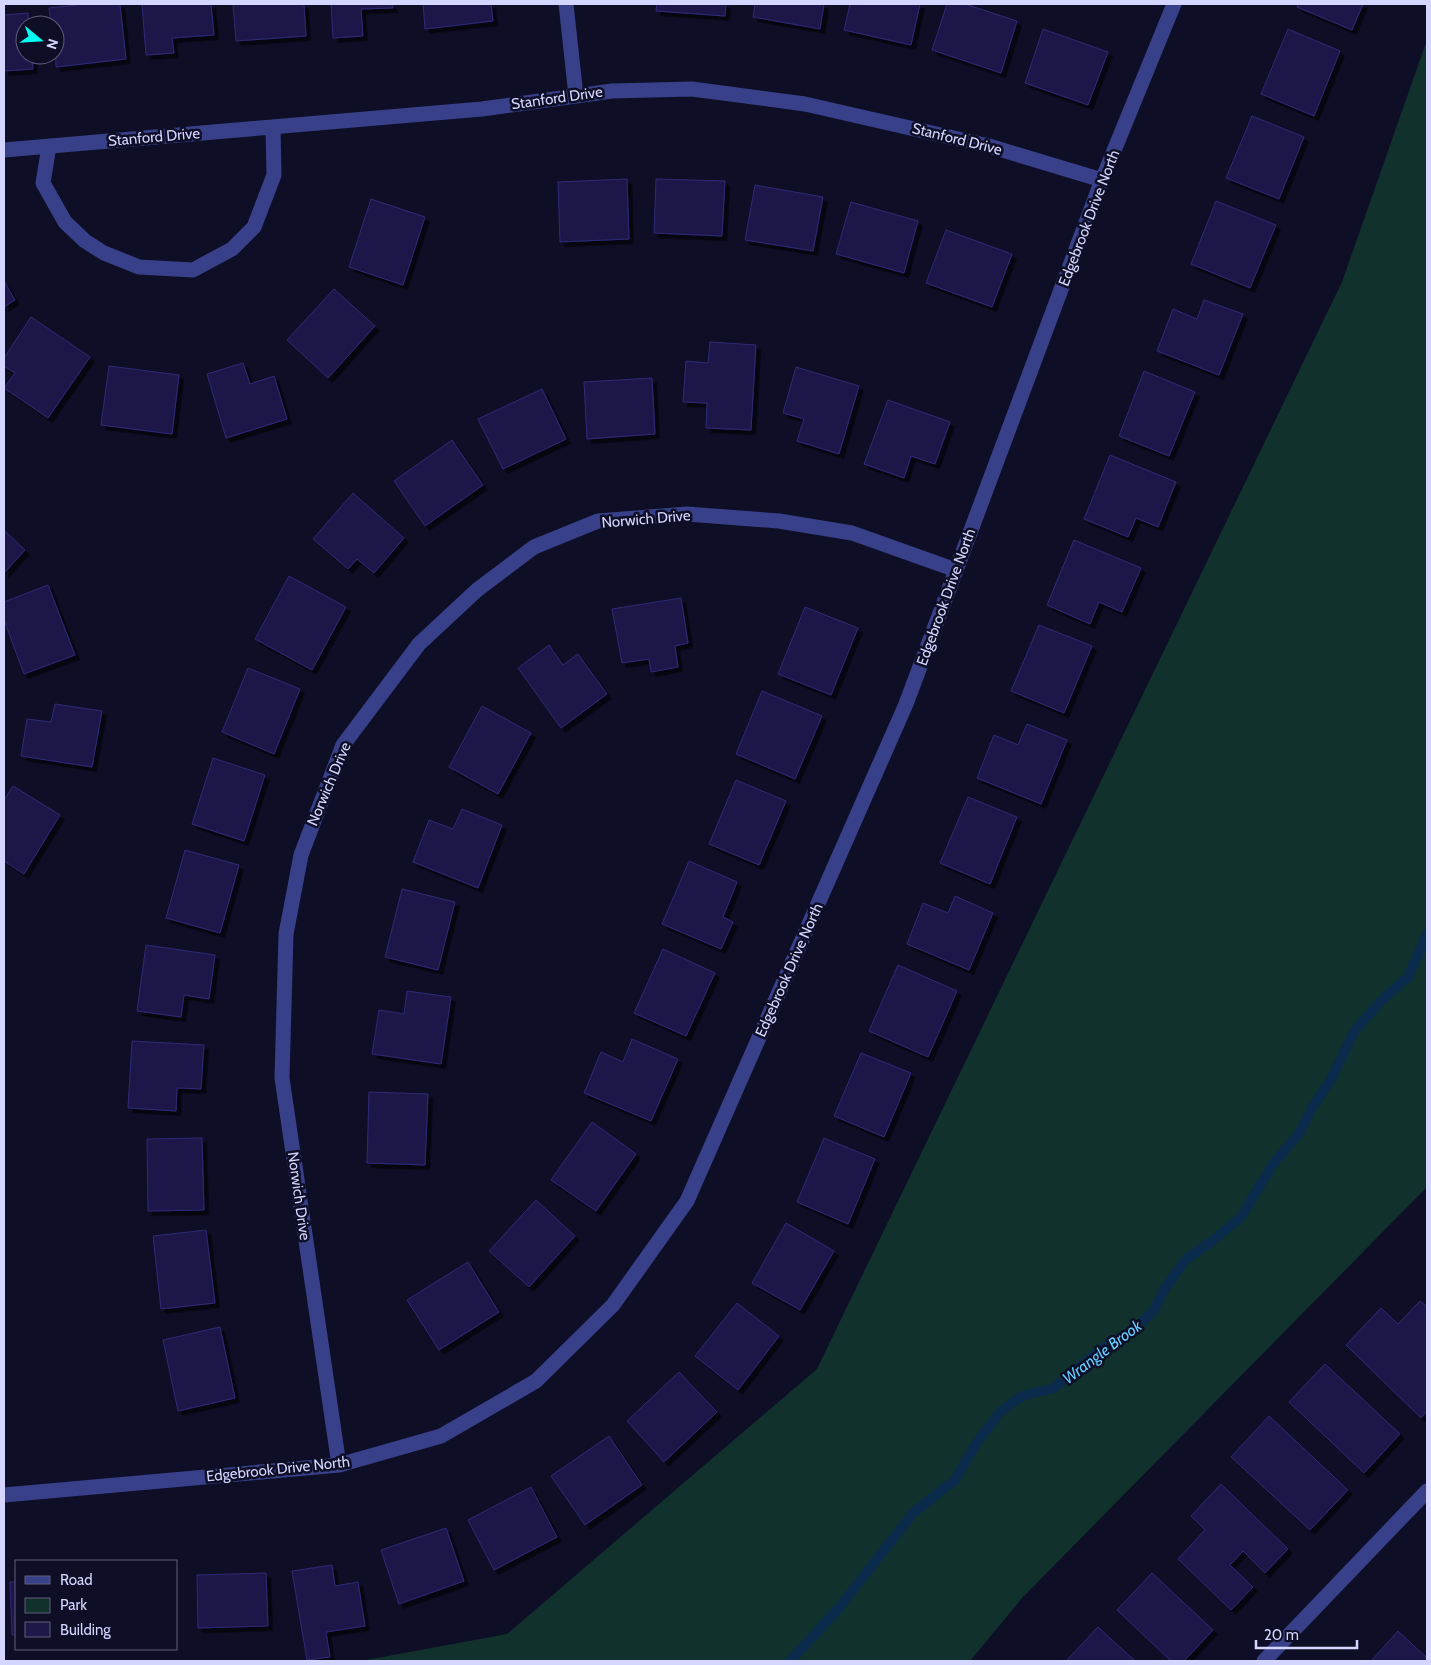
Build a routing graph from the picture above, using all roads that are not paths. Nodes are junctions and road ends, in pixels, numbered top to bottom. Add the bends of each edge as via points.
1 (566, 4) edge
2 (1174, 4) edge
3 (576, 96) junction
4 (273, 127) junction
5 (48, 146) junction
6 (4, 150) edge
7 (1102, 180) junction
8 (956, 570) junction
9 (339, 1465) junction
10 (1427, 1491) edge
11 (4, 1495) edge
12 (1264, 1661) edge

1 - 3 street
2 - 7 street, Edgebrook Drive North
3 - 4 street, Stanford Drive via 482,109
3 - 7 street, Stanford Drive via 612,91 692,88 805,104 989,146
4 - 5 street, Stanford Drive
4 - 5 street via 274,175 254,227 232,249 193,270 139,267 104,254 85,241 65,222 44,183
5 - 6 street, Stanford Drive
7 - 8 street, Edgebrook Drive North
8 - 9 street, Edgebrook Drive North via 906,704 687,1202 612,1305 536,1381 441,1436
8 - 9 street, Norwich Drive via 852,533 779,521 687,514 598,522 534,547 477,590 419,644 343,745 301,855 286,934 282,1078
9 - 11 street, Edgebrook Drive North
10 - 12 street

